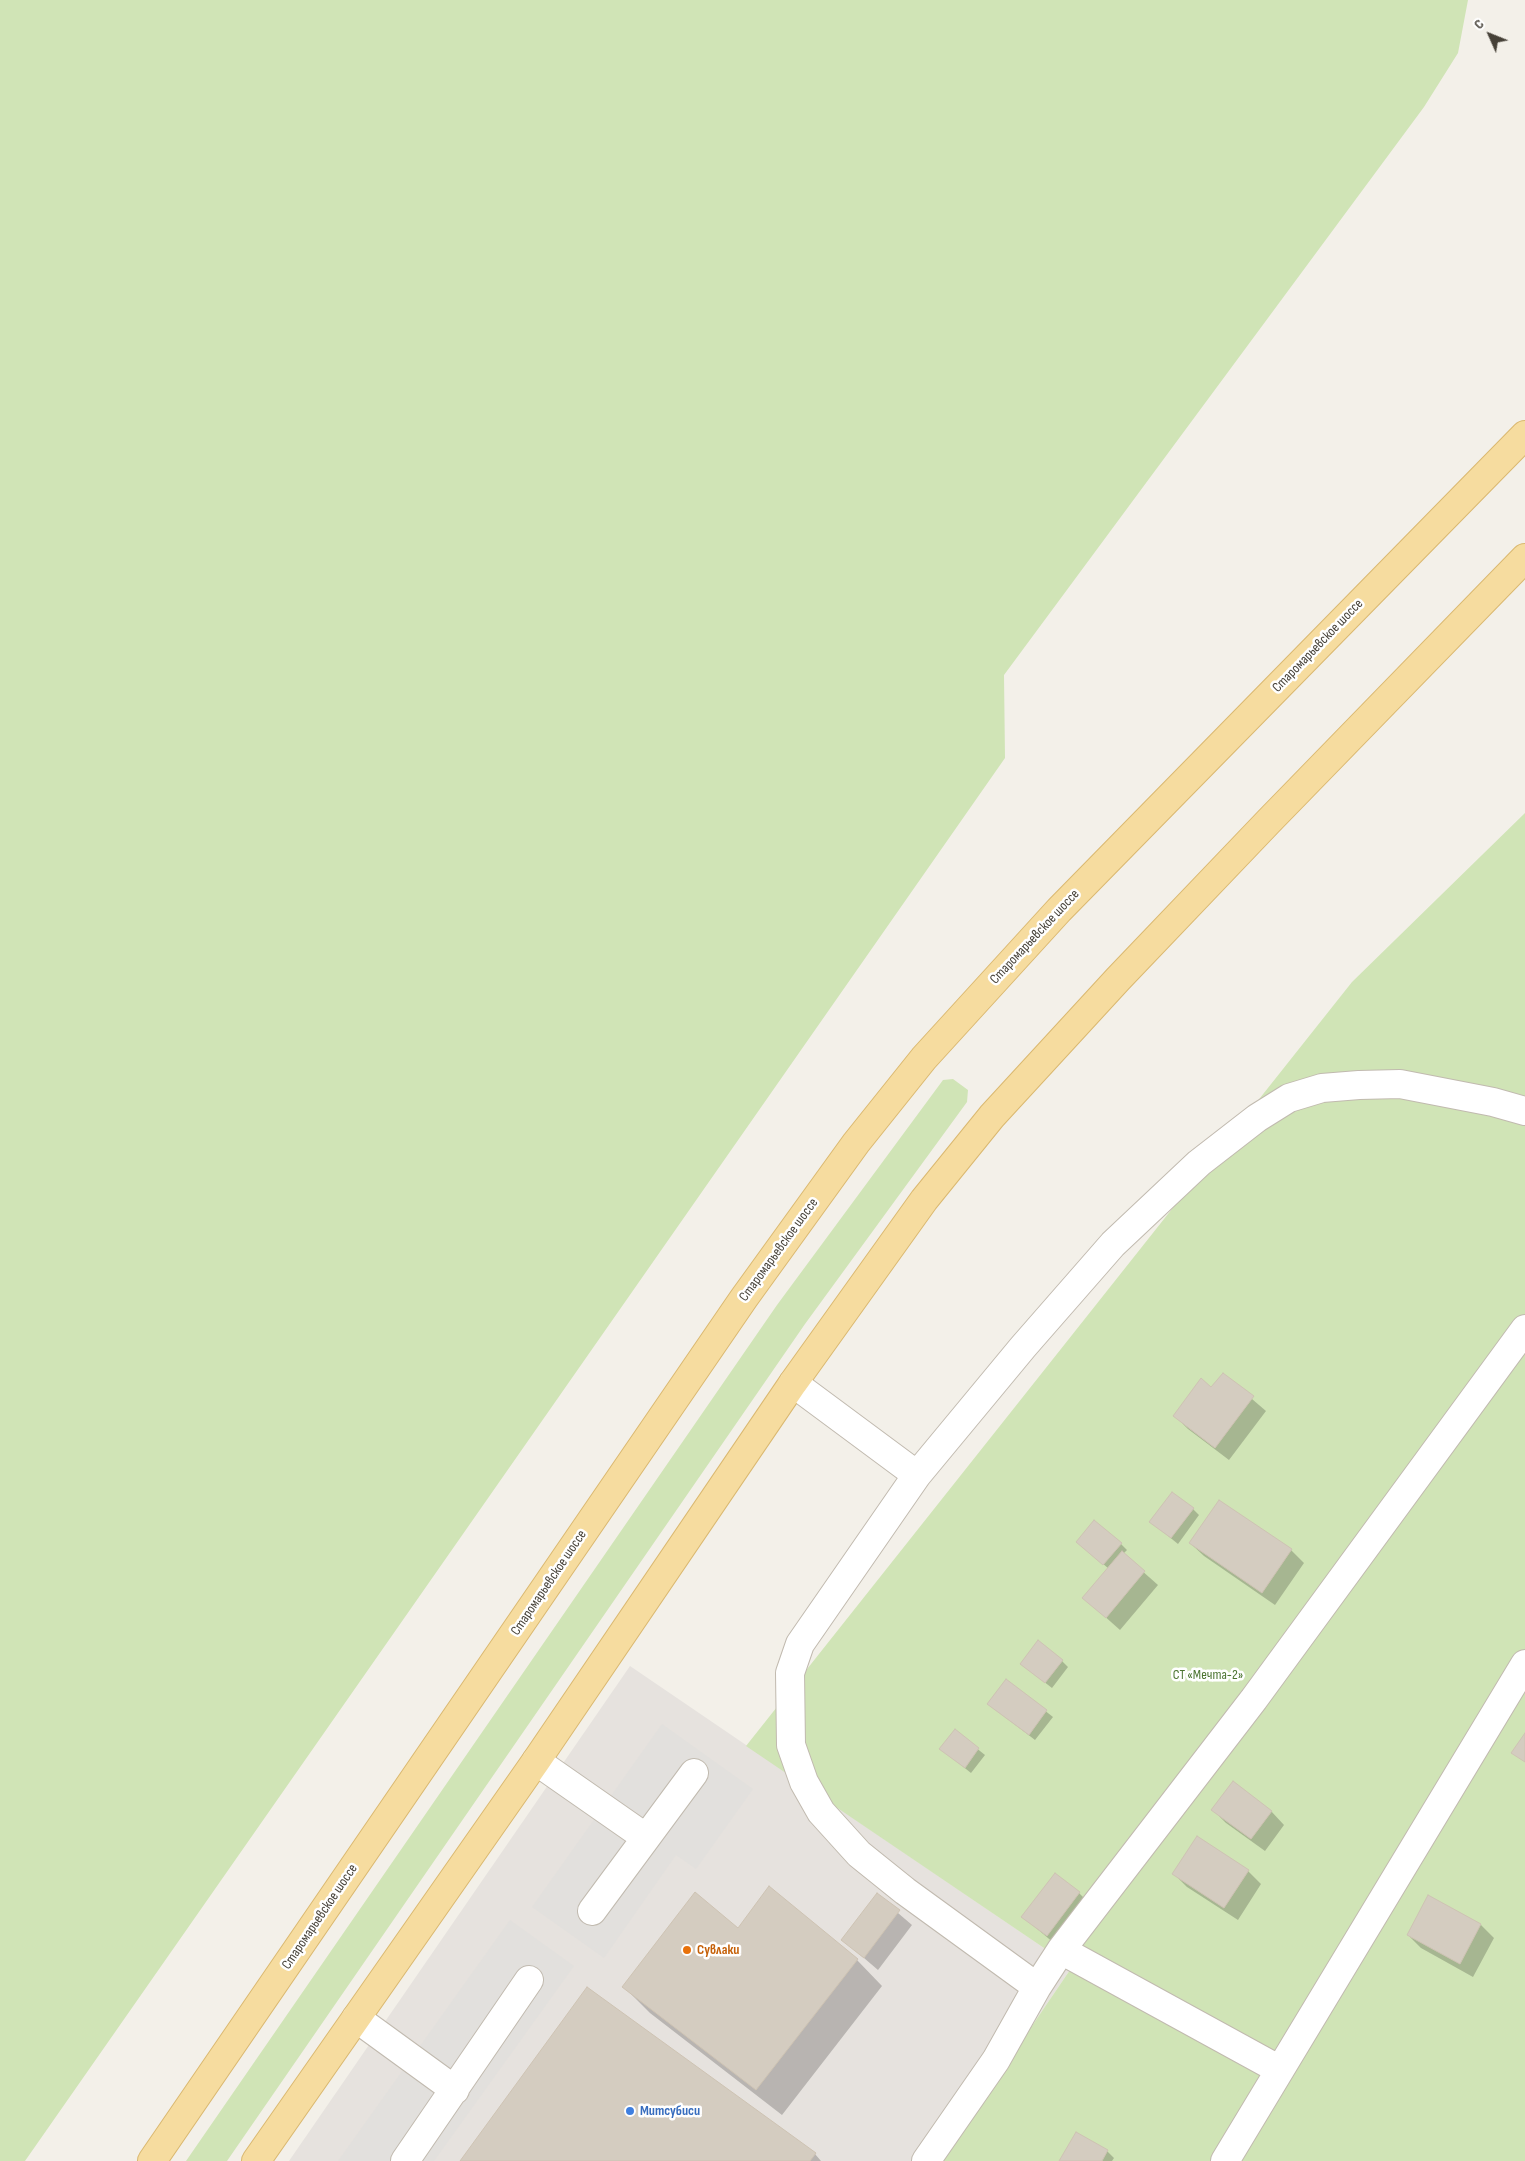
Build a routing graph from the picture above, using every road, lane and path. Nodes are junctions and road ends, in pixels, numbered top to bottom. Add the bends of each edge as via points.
1 (1525, 435) edge
2 (1525, 558) edge
3 (1525, 1111) edge
4 (1525, 1329) edge
5 (793, 1383) junction
6 (917, 1475) junction
7 (1525, 1664) edge
8 (536, 1761) junction
9 (694, 1773) dead end
10 (645, 1837) junction
11 (592, 1911) dead end
12 (1062, 1950) junction
13 (529, 1980) dead end
14 (1037, 1987) junction
15 (356, 2018) junction
16 (1280, 2070) junction
17 (455, 2090) junction
18 (152, 2161) edge
19 (256, 2161) edge
20 (405, 2161) edge
21 (926, 2161) edge
22 (1225, 2161) edge

1 - 18 main road, Старомарьевское шоссе via 1059,910 924,1058 862,1135 744,1298
2 - 5 main road via 1268,822 992,1116 924,1200
3 - 6 street via 1400,1084 1322,1088 1289,1098 1257,1118 1198,1164 1113,1244
4 - 12 street via 1265,1684
5 - 6 street
5 - 8 main road
6 - 14 street via 800,1644 790,1673 791,1745 804,1782 821,1812 859,1854
7 - 16 street
8 - 10 street
8 - 15 main road
9 - 10 street
10 - 11 street
12 - 14 street
12 - 16 street
13 - 17 street
14 - 21 street via 996,2060
15 - 17 street
15 - 19 main road
16 - 22 street
17 - 20 street

